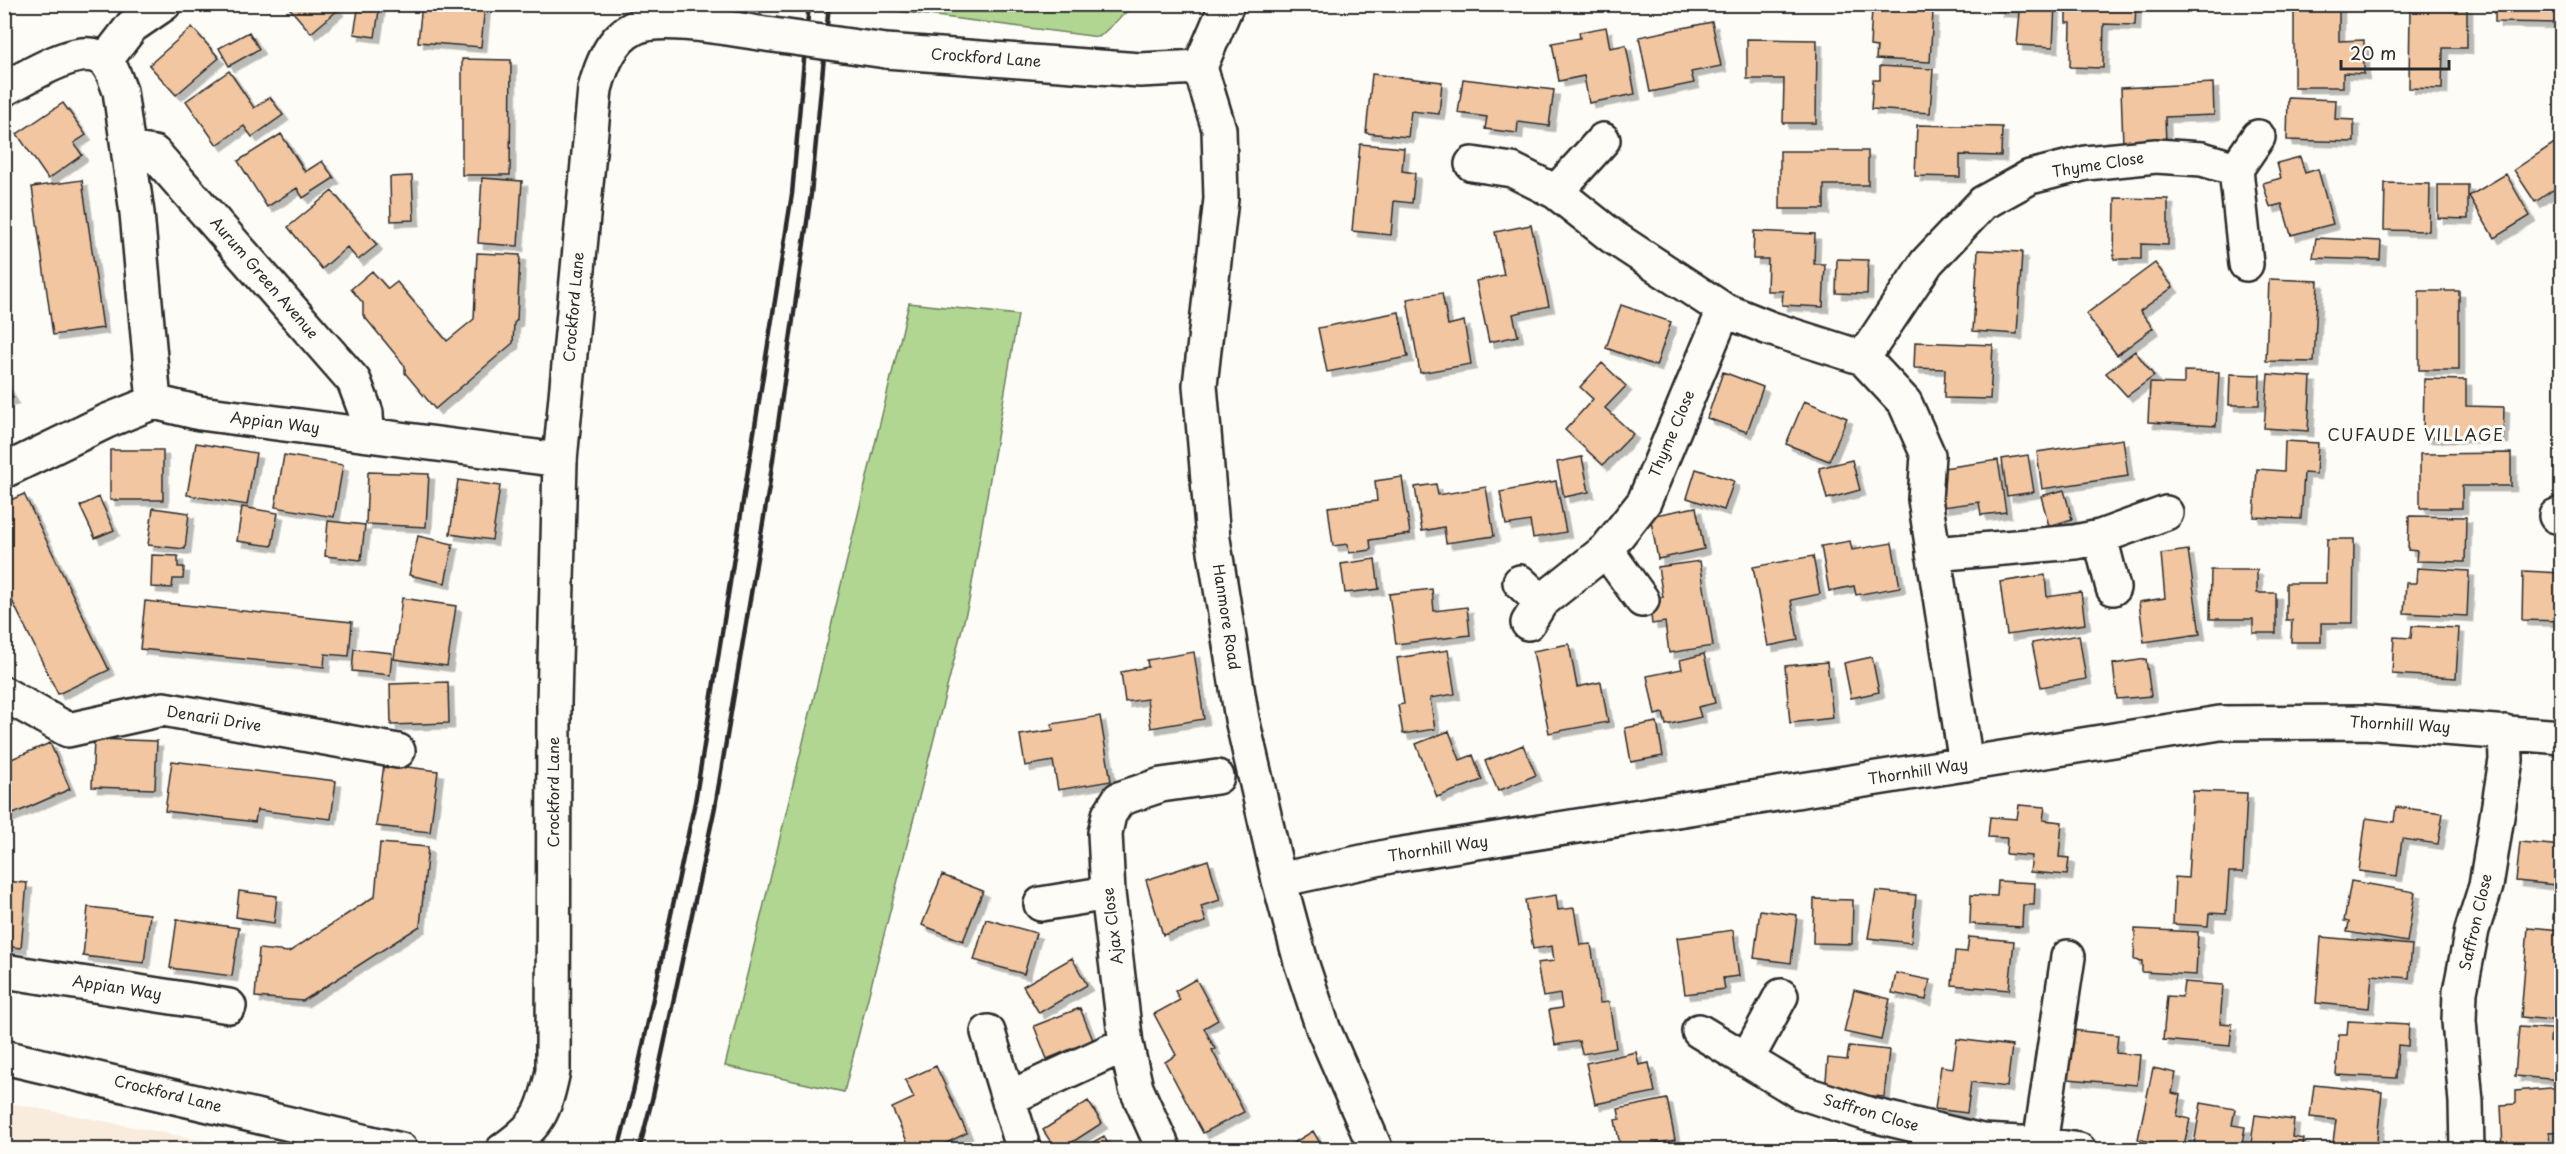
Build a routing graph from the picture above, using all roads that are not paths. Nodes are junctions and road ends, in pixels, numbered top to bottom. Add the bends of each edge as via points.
1 (164, 4) edge
2 (1227, 4) edge
3 (652, 14) edge
4 (105, 61) junction
5 (1200, 67) junction
6 (4, 90) edge
7 (2258, 137) dead end
8 (1603, 140) dead end
9 (128, 149) junction
10 (1472, 164) dead end
11 (2236, 169) junction
12 (1556, 192) junction
13 (2246, 264) dead end
14 (1724, 310) junction
15 (1863, 358) junction
16 (154, 402) junction
17 (367, 434) junction
18 (560, 460) junction
19 (4, 471) edge
20 (2166, 513) dead end
21 (2100, 537) junction
22 (1606, 550) junction
23 (1933, 554) junction
24 (2113, 588) dead end
25 (1642, 600) dead end
26 (1530, 602) dead end
27 (4, 694) edge
28 (2505, 732) junction
29 (2562, 737) edge
30 (398, 751) dead end
31 (1966, 764) junction
32 (1217, 777) dead end
33 (1279, 880) junction
34 (1108, 893) junction
35 (1041, 904) dead end
36 (2068, 957) dead end
37 (4, 971) edge
38 (1781, 996) dead end
39 (229, 1006) dead end
40 (1700, 1031) dead end
41 (988, 1032) dead end
42 (1126, 1044) junction
43 (4, 1057) edge
44 (1747, 1059) junction
45 (1009, 1098) junction
46 (1022, 1144) dead end
47 (2040, 1144) junction
48 (401, 1149) edge
49 (503, 1149) edge
50 (1164, 1149) edge
51 (1376, 1149) edge
52 (2079, 1149) edge
53 (2468, 1149) edge

1 - 4 street via 132,26
2 - 5 street
3 - 5 street, Crockford Lane, bridge via 674,23 886,51 1140,70
3 - 18 street, Crockford Lane via 621,37 606,58 595,89
4 - 6 street via 83,54 52,64
4 - 9 street via 120,91
5 - 33 street, Hanmore Road via 1219,129 1221,188 1200,385 1213,538 1242,719
7 - 11 street
8 - 12 street
9 - 16 street
9 - 17 street, Aurum Green Avenue via 154,153 354,381 366,413
10 - 12 street via 1512,170
11 - 13 street
11 - 15 street, Thyme Close via 2202,159 2156,156 2086,164 2030,177 1983,203 1928,262
12 - 14 street via 1613,237
14 - 15 street
14 - 22 street, Thyme Close via 1644,502
15 - 23 street via 1905,403 1928,455 1925,499
16 - 17 street, Appian Way via 200,413
16 - 19 street
17 - 18 street, Appian Way
18 - 49 street, Crockford Lane via 554,703 553,1071 542,1113 525,1134
20 - 21 street
21 - 23 street
21 - 24 street
22 - 25 street
22 - 26 street, Thyme Close
23 - 31 street
27 - 30 street, Denarii Drive via 68,730 163,709
28 - 29 street, Thornhill Way
28 - 31 street, Thornhill Way via 2364,722 2220,723
28 - 53 street, Saffron Close via 2506,760 2486,886 2472,930 2460,992
31 - 33 street, Thornhill Way via 1390,856
32 - 34 street, Ajax Close via 1161,785 1119,799 1108,816 1105,833
33 - 51 street, Hanmore Road via 1323,1028
34 - 35 street
34 - 42 street, Ajax Close
36 - 47 street
37 - 39 street, Appian Way
38 - 44 street
40 - 44 street, Saffron Close
41 - 45 street
42 - 45 street
42 - 50 street, Ajax Close via 1136,1088
43 - 48 street, Crockford Lane
44 - 47 street, Saffron Close via 1800,1092 1868,1114 1982,1141
45 - 46 street
47 - 52 street, Saffron Close

